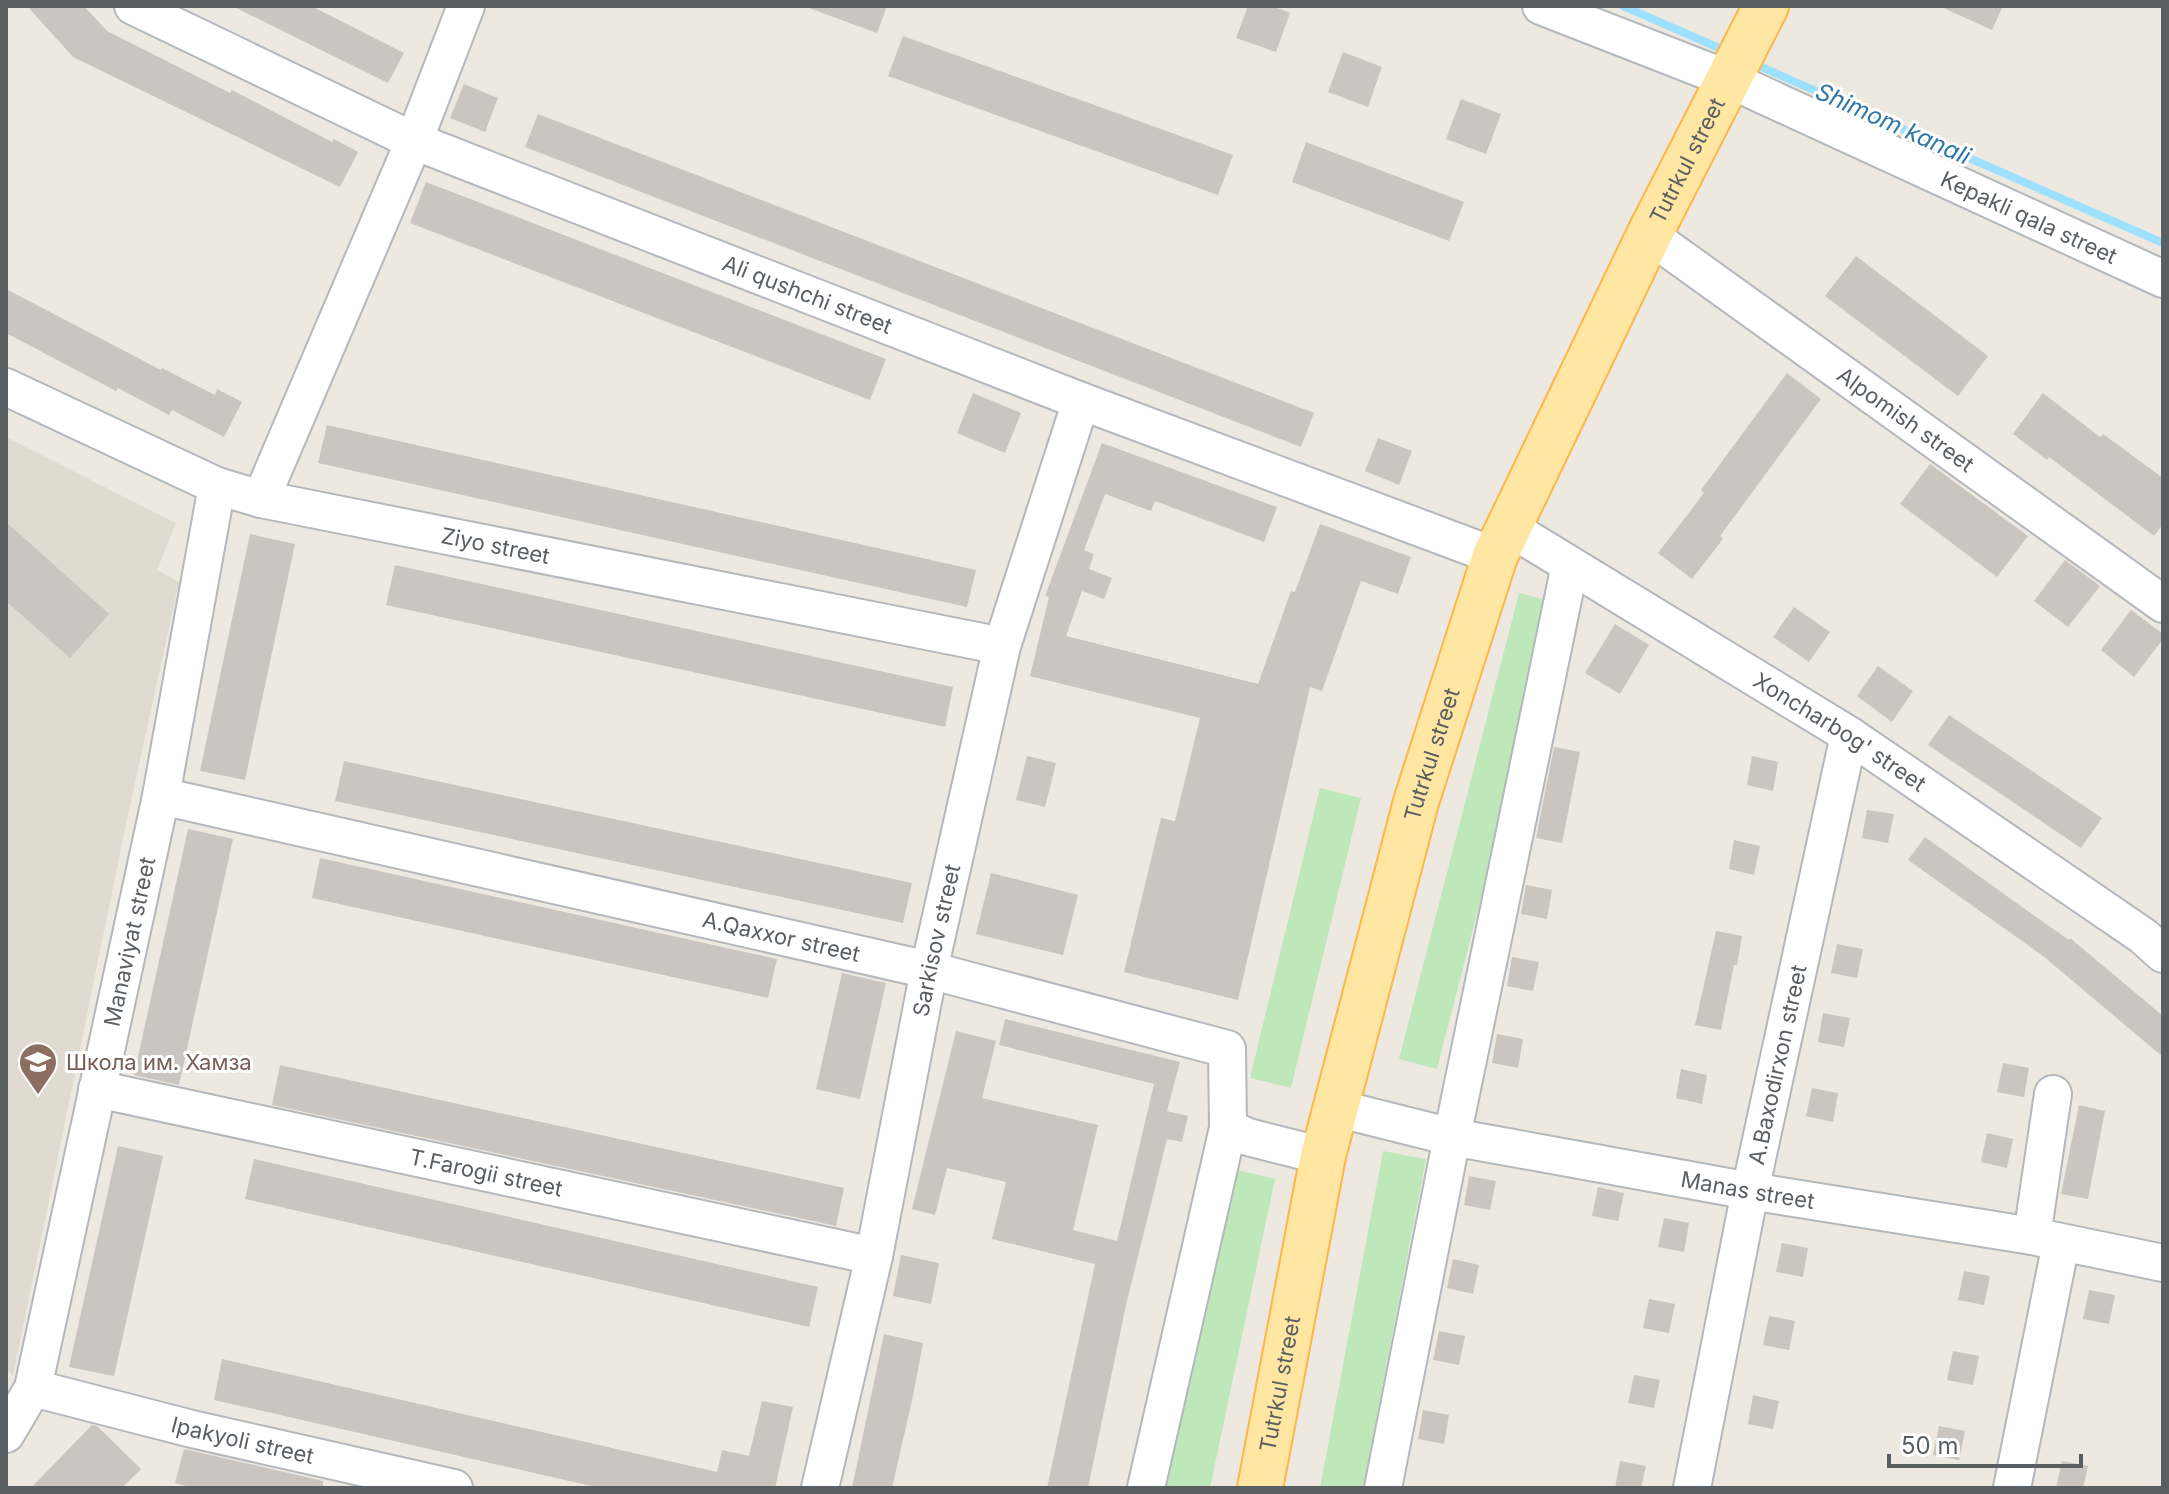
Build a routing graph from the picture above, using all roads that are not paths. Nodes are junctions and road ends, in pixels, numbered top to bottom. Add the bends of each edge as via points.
1 (133, 6) edge
2 (466, 6) edge
3 (1541, 6) edge
4 (1761, 16) edge
5 (1732, 73) junction
6 (414, 141) junction
7 (1649, 235) junction
8 (2163, 279) edge
9 (6, 387) edge
10 (1081, 401) junction
11 (217, 486) junction
12 (261, 499) junction
13 (1501, 541) junction
14 (1570, 565) junction
15 (2163, 604) edge
16 (1002, 646) junction
17 (1849, 735) junction
18 (161, 796) junction
19 (2163, 954) edge
20 (929, 970) junction
21 (97, 1089) junction
22 (2053, 1094) dead end
23 (1336, 1108) junction
24 (1228, 1128) junction
25 (1452, 1137) junction
26 (1323, 1156) junction
27 (1750, 1191) junction
28 (2046, 1240) junction
29 (874, 1256) junction
30 (2163, 1263) edge
31 (33, 1388) junction
32 (6, 1434) edge
33 (454, 1488) edge
34 (820, 1488) edge
35 (1146, 1488) edge
36 (1260, 1488) edge
37 (1383, 1488) edge
38 (1692, 1488) edge
39 (2012, 1488) edge

1 - 6 street, Ali qushchi street
2 - 6 street
3 - 5 street, Kepakli qala street
4 - 5 main road, Tutrkul street
5 - 7 main road, Tutrkul street
5 - 8 street, Kepakli qala street
6 - 10 street, Ali qushchi street
6 - 12 street
7 - 13 main road, Tutrkul street
7 - 15 street, Alpomish street
9 - 11 street, Ziyo street
10 - 13 street, Ali qushchi street
10 - 16 street, Sarkisov street
11 - 12 street, Ziyo street
11 - 18 street, Manaviyat street
12 - 16 street, Ziyo street
13 - 14 street, Xoncharbog' street
13 - 23 main road, Tutrkul street via 1416,802
14 - 17 street, Xoncharbog' street
14 - 25 street
16 - 20 street, Sarkisov street
17 - 19 street, Xoncharbog' street
17 - 27 street, A.Baxodirxon street
18 - 20 street, A.Qaxxor street
18 - 21 street, Manaviyat street
20 - 24 street, A.Qaxxor street via 1227,1049
20 - 29 street, Sarkisov street
21 - 29 street, T.Farogii street
21 - 31 street, Manaviyat street
22 - 28 street
23 - 25 street, Manas street
23 - 26 main road, Tutrkul street
24 - 26 street
24 - 35 street
25 - 27 street, Manas street
25 - 37 street
26 - 36 main road, Tutrkul street
27 - 28 street, Manas street
27 - 38 street, A.Baxodirxon street
28 - 30 street, Manas street
28 - 39 street
29 - 34 street, Sarkisov street
31 - 32 street, Manaviyat street
31 - 33 street, Ipakyoli street

